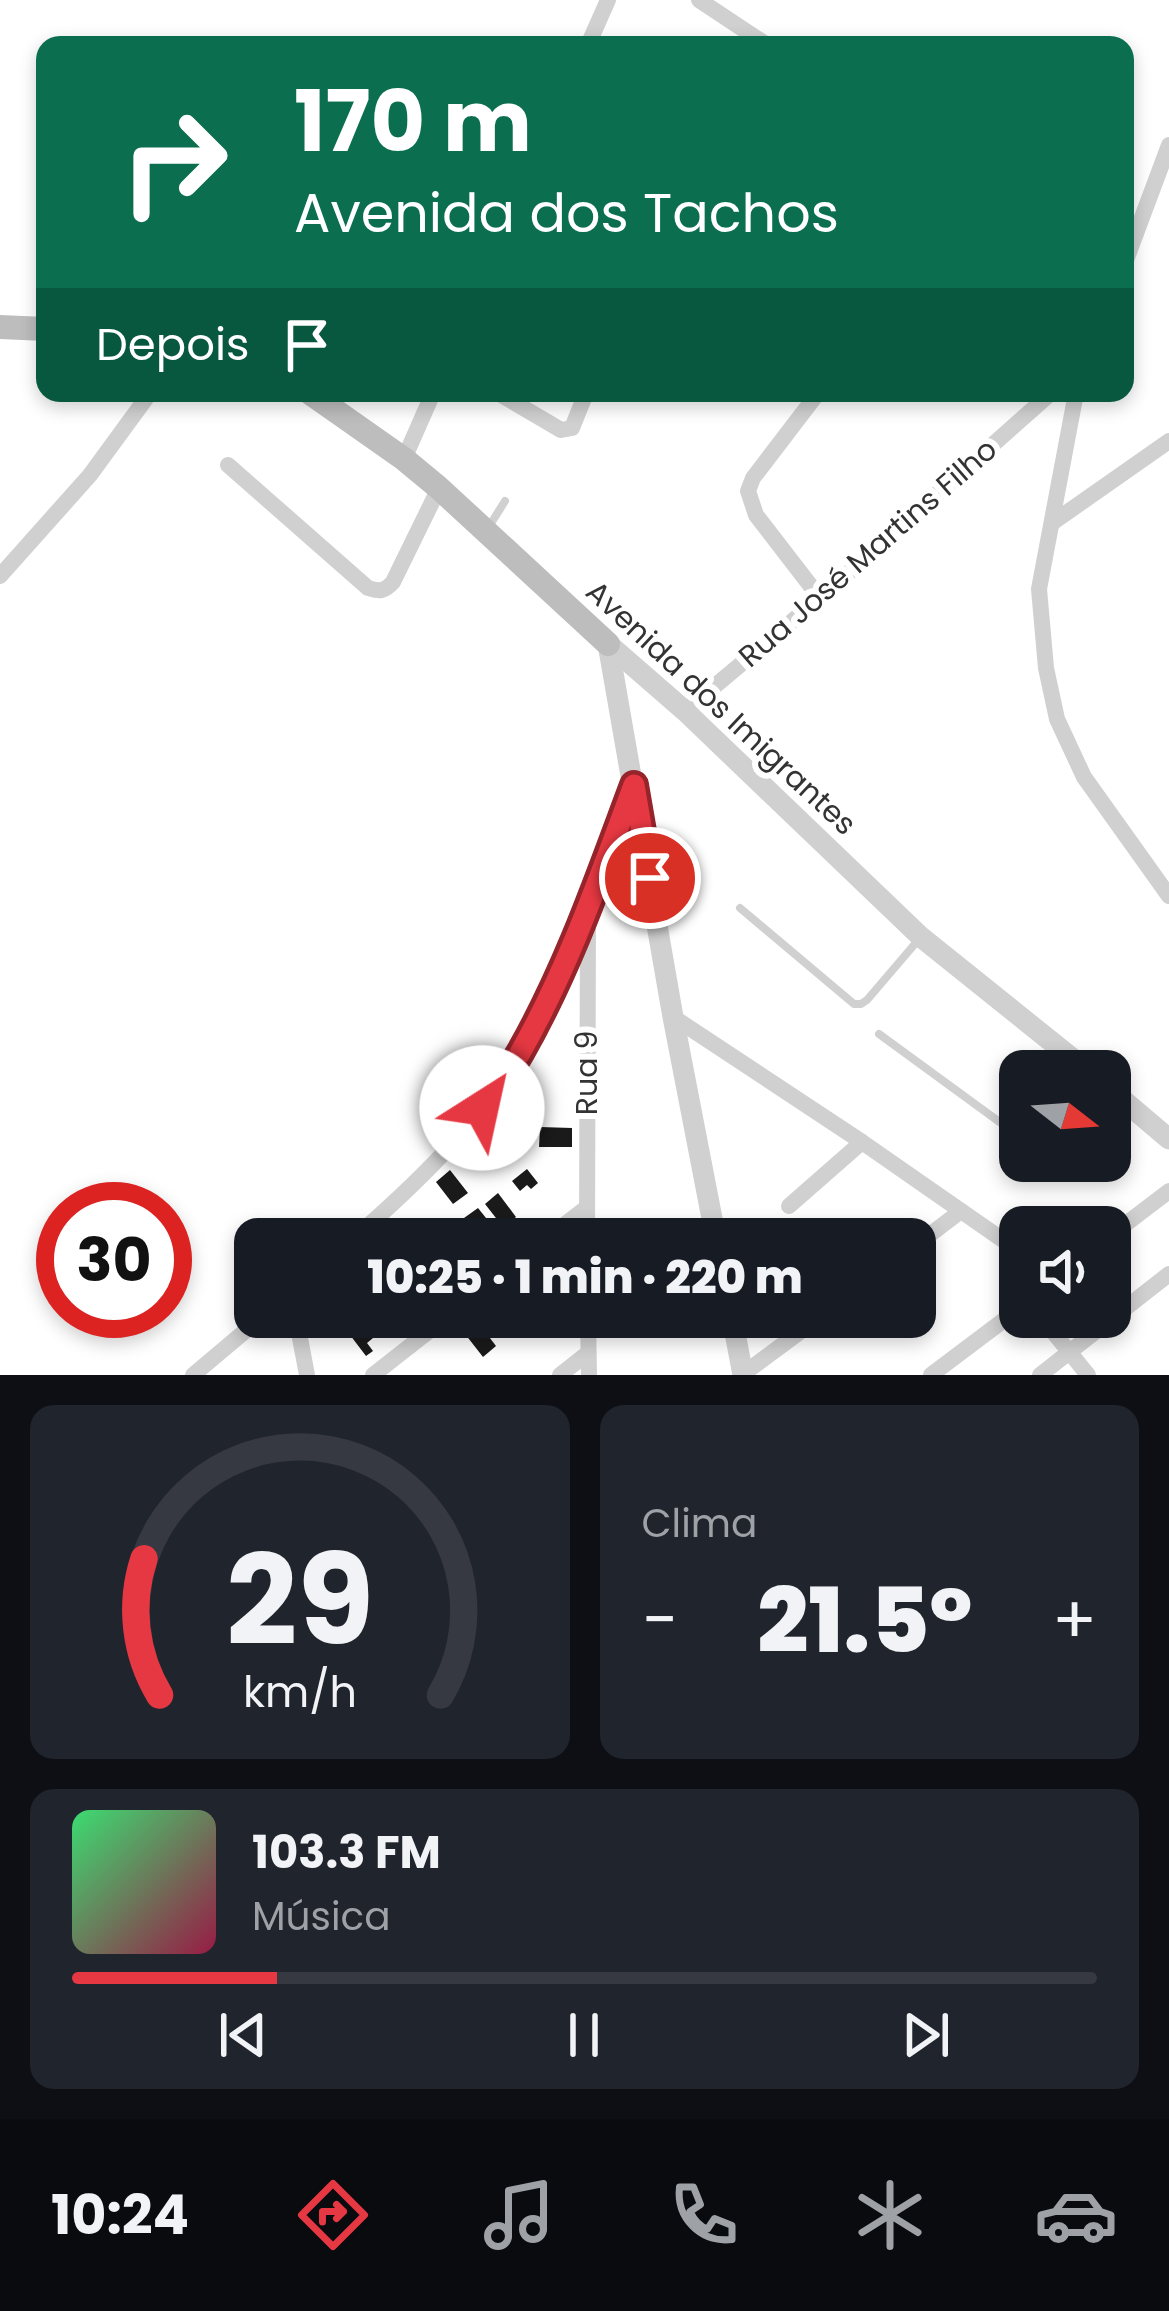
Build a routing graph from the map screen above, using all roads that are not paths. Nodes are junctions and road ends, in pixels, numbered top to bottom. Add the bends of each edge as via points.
1 (608, 0) edge
2 (699, 0) edge
3 (592, 36) edge
4 (753, 36) edge
5 (1169, 146) edge
6 (1134, 239) edge
7 (0, 327) edge
8 (36, 329) edge
9 (143, 402) edge
10 (323, 402) edge
11 (429, 402) edge
12 (514, 402) edge
13 (582, 402) edge
14 (811, 402) edge
15 (1041, 402) edge
16 (1074, 402) edge
17 (1169, 441) edge
18 (404, 459) junction
19 (228, 465) dead end
20 (439, 488) junction
21 (506, 501) dead end
22 (1052, 523) junction
23 (486, 532) junction
24 (0, 576) edge
25 (820, 598) junction
26 (608, 644) junction
27 (685, 711) junction
28 (634, 785) junction
29 (1169, 896) edge
30 (589, 907) junction
31 (740, 908) dead end
32 (921, 937) junction
33 (673, 1017) junction
34 (879, 1034) dead end
35 (1062, 1050) edge
36 (1131, 1108) edge
37 (999, 1122) edge
38 (1169, 1139) edge
39 (862, 1142) junction
40 (1169, 1190) edge
41 (789, 1206) dead end
42 (586, 1208) junction
43 (961, 1211) junction
44 (377, 1218) edge
45 (573, 1218) edge
46 (586, 1218) edge
47 (712, 1218) edge
48 (1131, 1220) edge
49 (936, 1230) edge
50 (999, 1237) edge
51 (1169, 1274) edge
52 (999, 1324) edge
53 (238, 1338) edge
54 (300, 1338) edge
55 (420, 1338) edge
56 (588, 1338) edge
57 (736, 1338) edge
58 (792, 1338) edge
59 (1059, 1338) edge
60 (1070, 1351) junction
61 (588, 1354) junction
62 (199, 1372) edge
63 (307, 1375) edge
64 (373, 1375) edge
65 (560, 1375) edge
66 (589, 1375) edge
67 (743, 1375) edge
68 (931, 1375) edge
69 (1040, 1375) edge
70 (1088, 1375) edge

1 - 3 street
2 - 4 street
5 - 6 street
7 - 8 main road
9 - 24 street
10 - 18 main road, Avenida dos Imigrantes
11 - 18 street
12 - 13 street via 562,430 572,428
14 - 25 street via 748,491 756,514
15 - 25 street, Rua José Martins Filho
16 - 22 street
17 - 22 street
18 - 20 main road, Avenida dos Imigrantes
19 - 20 street via 378,592 393,581
20 - 23 main road, Avenida dos Imigrantes
21 - 23 lane
22 - 29 street via 1040,589 1057,719 1084,777
23 - 26 main road, Avenida dos Imigrantes
25 - 27 street, Rua José Martins Filho
26 - 27 street, Avenida dos Imigrantes
26 - 28 street
27 - 32 street, Avenida dos Imigrantes
28 - 30 street
28 - 33 street
30 - 42 street, Rua 9
30 - 44 street via 518,1055 482,1108
31 - 32 lane via 854,1004 867,1000
32 - 35 street, Avenida dos Imigrantes
33 - 39 street
33 - 47 street
34 - 37 lane
36 - 38 street
39 - 41 street
39 - 43 street
40 - 48 street
42 - 45 street
42 - 46 street, Rua 9
43 - 49 street
43 - 50 street
51 - 60 street
52 - 68 street
53 - 62 street
54 - 63 street
55 - 64 street
56 - 61 street
57 - 67 street
58 - 67 street
59 - 60 street
60 - 69 street
60 - 70 street
61 - 65 street
61 - 66 street

